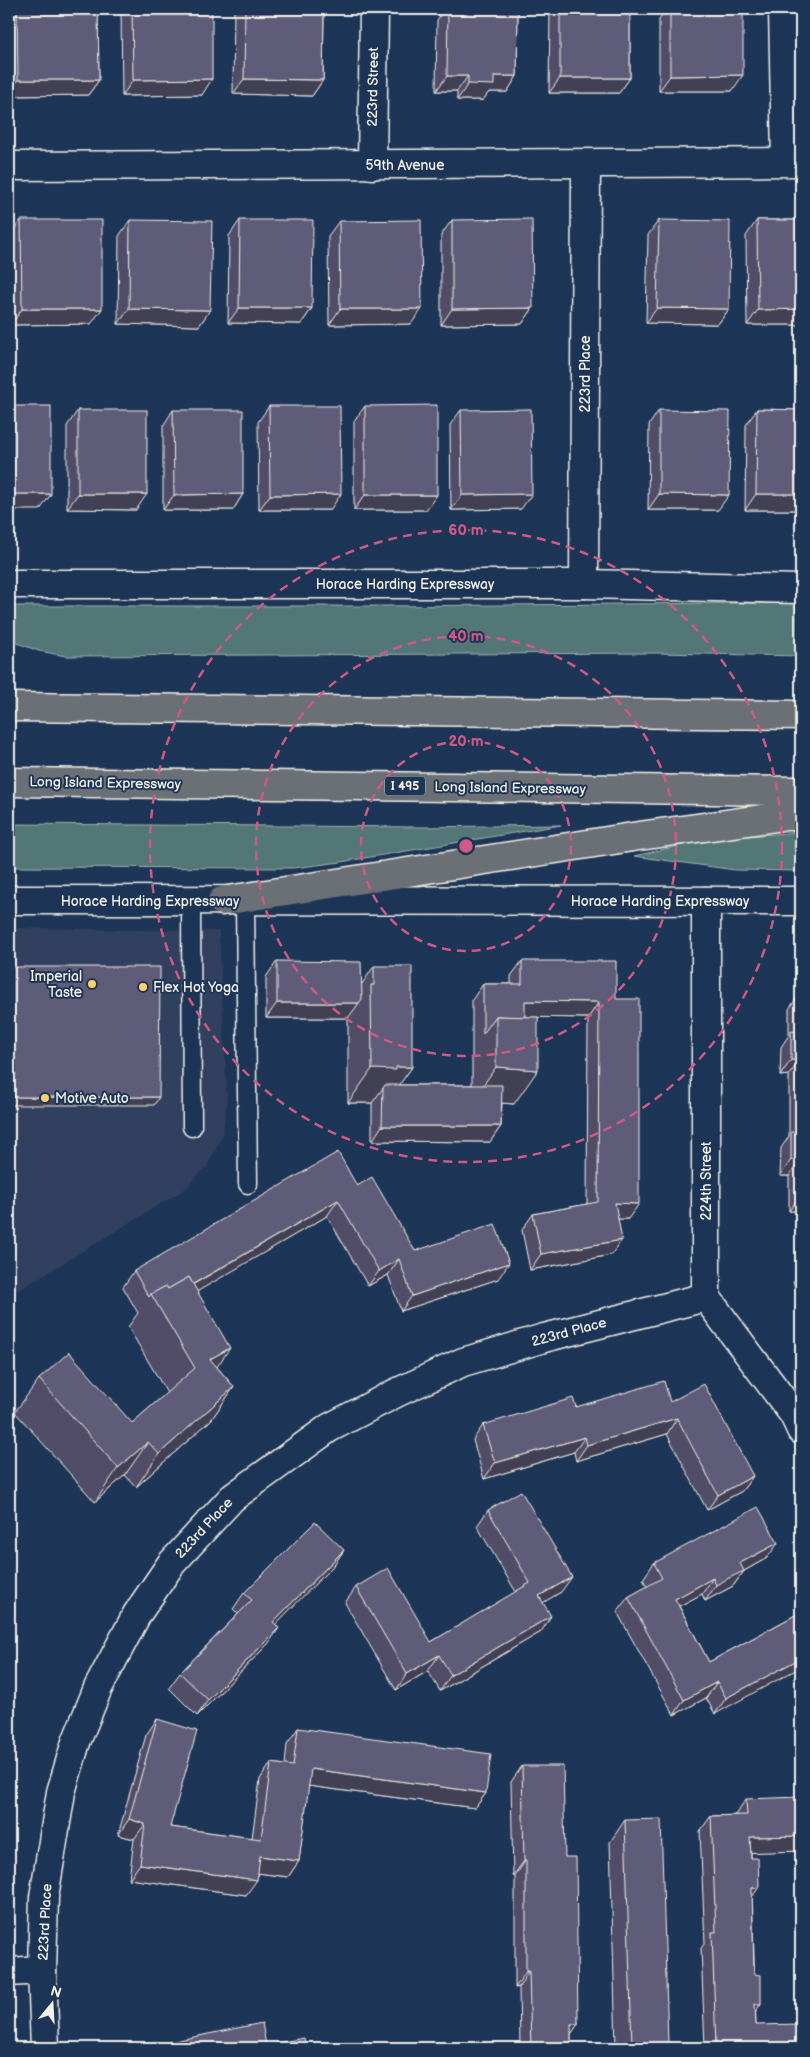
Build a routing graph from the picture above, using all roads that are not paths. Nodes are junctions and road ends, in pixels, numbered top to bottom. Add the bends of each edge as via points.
1 (374, 9) edge
2 (783, 9) edge
3 (794, 161) edge
4 (586, 164) junction
5 (9, 166) edge
6 (372, 166) junction
7 (9, 584) edge
8 (584, 584) junction
9 (801, 589) edge
10 (9, 708) edge
11 (801, 715) edge
12 (9, 782) edge
13 (801, 791) edge
14 (801, 816) edge
15 (9, 900) edge
16 (234, 901) junction
17 (706, 901) junction
18 (801, 901) edge
19 (190, 902) junction
20 (192, 1127) dead end
21 (248, 1184) dead end
22 (706, 1297) junction
23 (801, 1430) edge
24 (42, 1970) junction
25 (9, 1972) edge
26 (45, 2048) edge

1 - 6 street, 223rd Street
2 - 3 street
3 - 4 street, 59th Avenue
4 - 6 street, 59th Avenue
4 - 8 street, 223rd Place
5 - 6 street, 59th Avenue
7 - 8 street, Horace Harding Expressway
8 - 9 street, Horace Harding Expressway
10 - 11 highway
12 - 13 highway, Long Island Expressway / I 495
14 - 16 highway via 639,836
15 - 19 street, Horace Harding Expressway
16 - 17 street, Horace Harding Expressway
16 - 19 street, Horace Harding Expressway
16 - 21 lane
17 - 18 street, Horace Harding Expressway
17 - 22 street, 224th Street
19 - 20 lane
22 - 23 street via 794,1415
22 - 24 street, 223rd Place via 463,1362 329,1428 232,1498 171,1564 137,1614 98,1688 76,1742 62,1792 44,1897
24 - 25 street
24 - 26 street, 223rd Place

